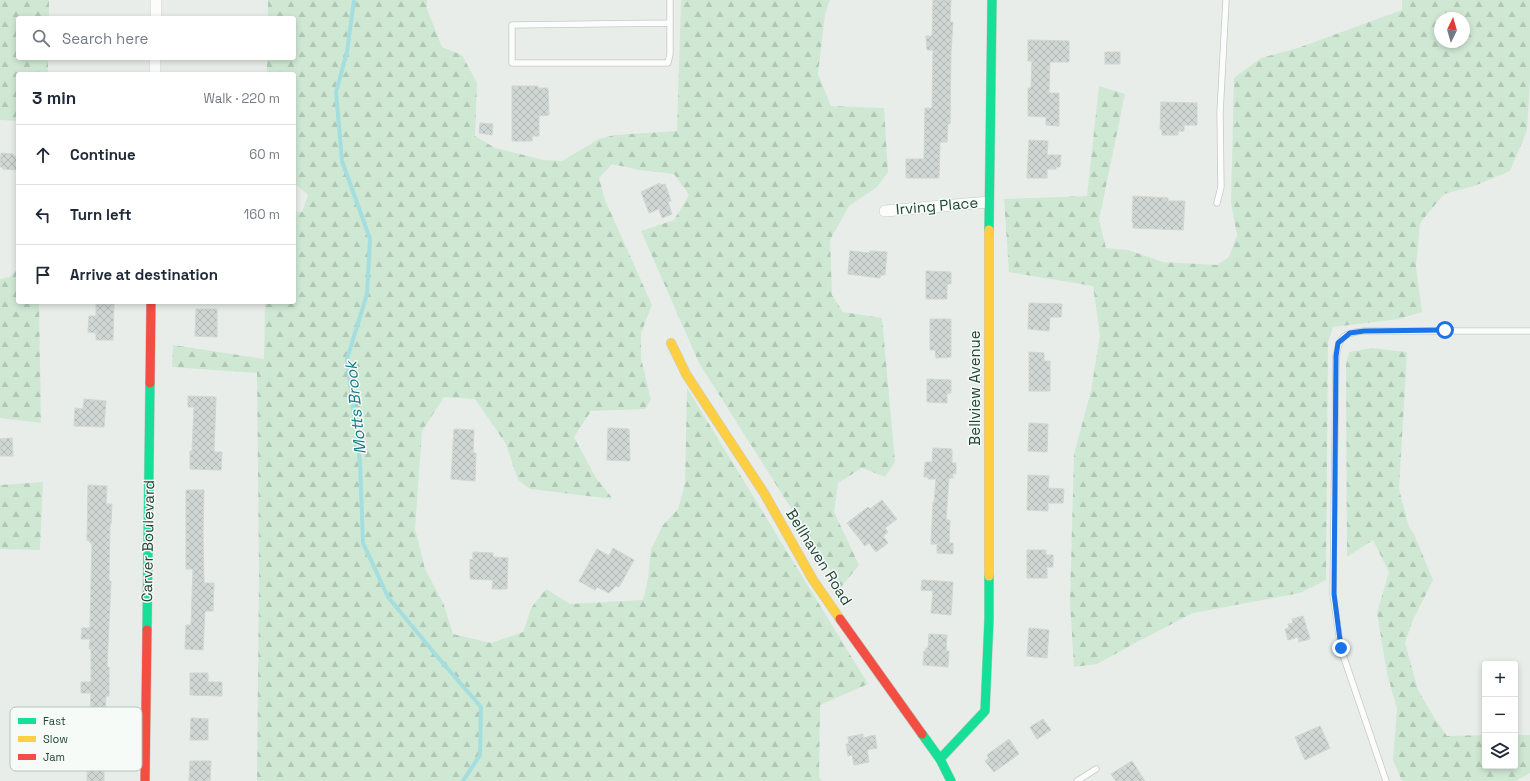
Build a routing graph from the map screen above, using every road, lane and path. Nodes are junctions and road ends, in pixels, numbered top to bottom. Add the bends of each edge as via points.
1 (156, 0) edge
2 (670, 0) edge
3 (992, 0) edge
4 (1226, 0) edge
5 (156, 16) edge
6 (670, 23) junction
7 (155, 60) edge
8 (155, 72) edge
9 (989, 202) junction
10 (1217, 203) dead end
11 (884, 210) dead end
12 (151, 304) edge
13 (1530, 331) edge
14 (671, 342) dead end
15 (940, 759) junction
16 (1096, 769) dead end
17 (145, 781) edge
18 (951, 781) edge
19 (1077, 781) edge
20 (1386, 781) edge

1 - 5 street
2 - 6 lane
3 - 9 street, Bellview Avenue
4 - 10 lane via 1220,113 1221,186
6 - 6 lane via 668,62 512,63 512,26
7 - 8 street
9 - 11 street, Irving Place
9 - 15 street, Bellview Avenue via 989,619 985,710
12 - 17 street, Carver Boulevard
13 - 20 lane via 1364,331 1350,333 1338,343 1334,594 1341,648
14 - 15 street, Bellhaven Road via 686,374 764,493 813,580
15 - 18 street, Bellhaven Road
16 - 19 lane

